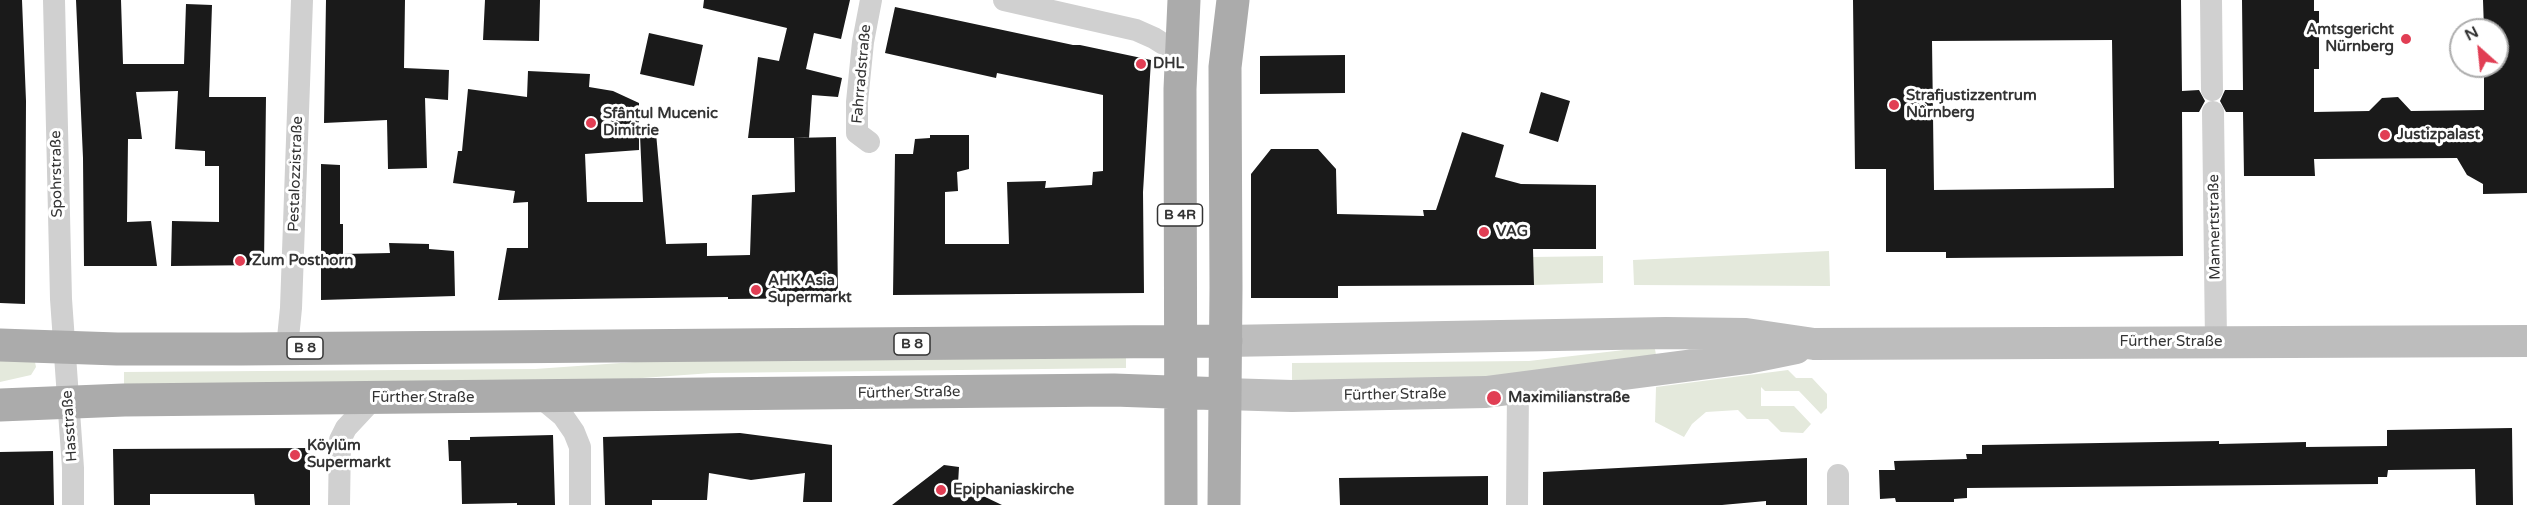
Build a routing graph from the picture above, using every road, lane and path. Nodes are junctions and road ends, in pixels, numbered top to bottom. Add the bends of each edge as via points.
1 (54, 0) edge
2 (302, 0) edge
3 (871, 0) edge
4 (1004, 0) edge
5 (1184, 0) edge
6 (1233, 0) edge
7 (2211, 0) edge
8 (1181, 55) junction
9 (869, 142) dead end
10 (1179, 341) junction
11 (1226, 341) junction
12 (2216, 341) junction
13 (2527, 341) edge
14 (1814, 344) junction
15 (0, 345) edge
16 (65, 347) junction
17 (287, 348) junction
18 (1518, 390) junction
19 (1180, 392) junction
20 (1225, 394) junction
21 (540, 397) junction
22 (374, 398) junction
23 (67, 403) junction
24 (0, 405) edge
25 (1838, 475) dead end
26 (73, 505) edge
27 (339, 505) edge
28 (580, 505) edge
29 (1181, 505) edge
30 (1224, 505) edge
31 (1517, 505) edge
32 (1838, 505) edge

1 - 16 street, Spohrstraße via 60,299
2 - 17 street, Pestalozzistraße
3 - 9 street, Fahrradstraße via 857,102 857,133
4 - 8 street via 1146,33
5 - 8 main road, B 4R
6 - 11 main road, B 4R via 1225,67
7 - 12 street, Mannertstraße
8 - 10 main road, B 4R
10 - 11 main road, Fürther Straße
10 - 17 main road, Fürther Straße / B 8
10 - 19 main road, B 4R
11 - 14 main road, Fürther Straße via 1666,333 1746,334
11 - 20 main road, B 4R
12 - 13 main road, Fürther Straße
12 - 14 main road, Fürther Straße
14 - 18 main road, Fürther Straße via 1747,358
15 - 16 main road, Fürther Straße / B 8
16 - 17 main road, Fürther Straße / B 8
16 - 23 street, Hasstraße
18 - 20 main road, Fürther Straße via 1456,394
18 - 31 street
19 - 20 main road, Fürther Straße
19 - 21 main road, Fürther Straße
19 - 29 main road, B 4R
20 - 30 main road, B 4R
21 - 22 main road, Fürther Straße
21 - 28 street via 563,416 580,447
22 - 23 main road, Fürther Straße
22 - 27 street via 340,440
23 - 24 main road, Fürther Straße
23 - 26 street, Hasstraße
25 - 32 street

